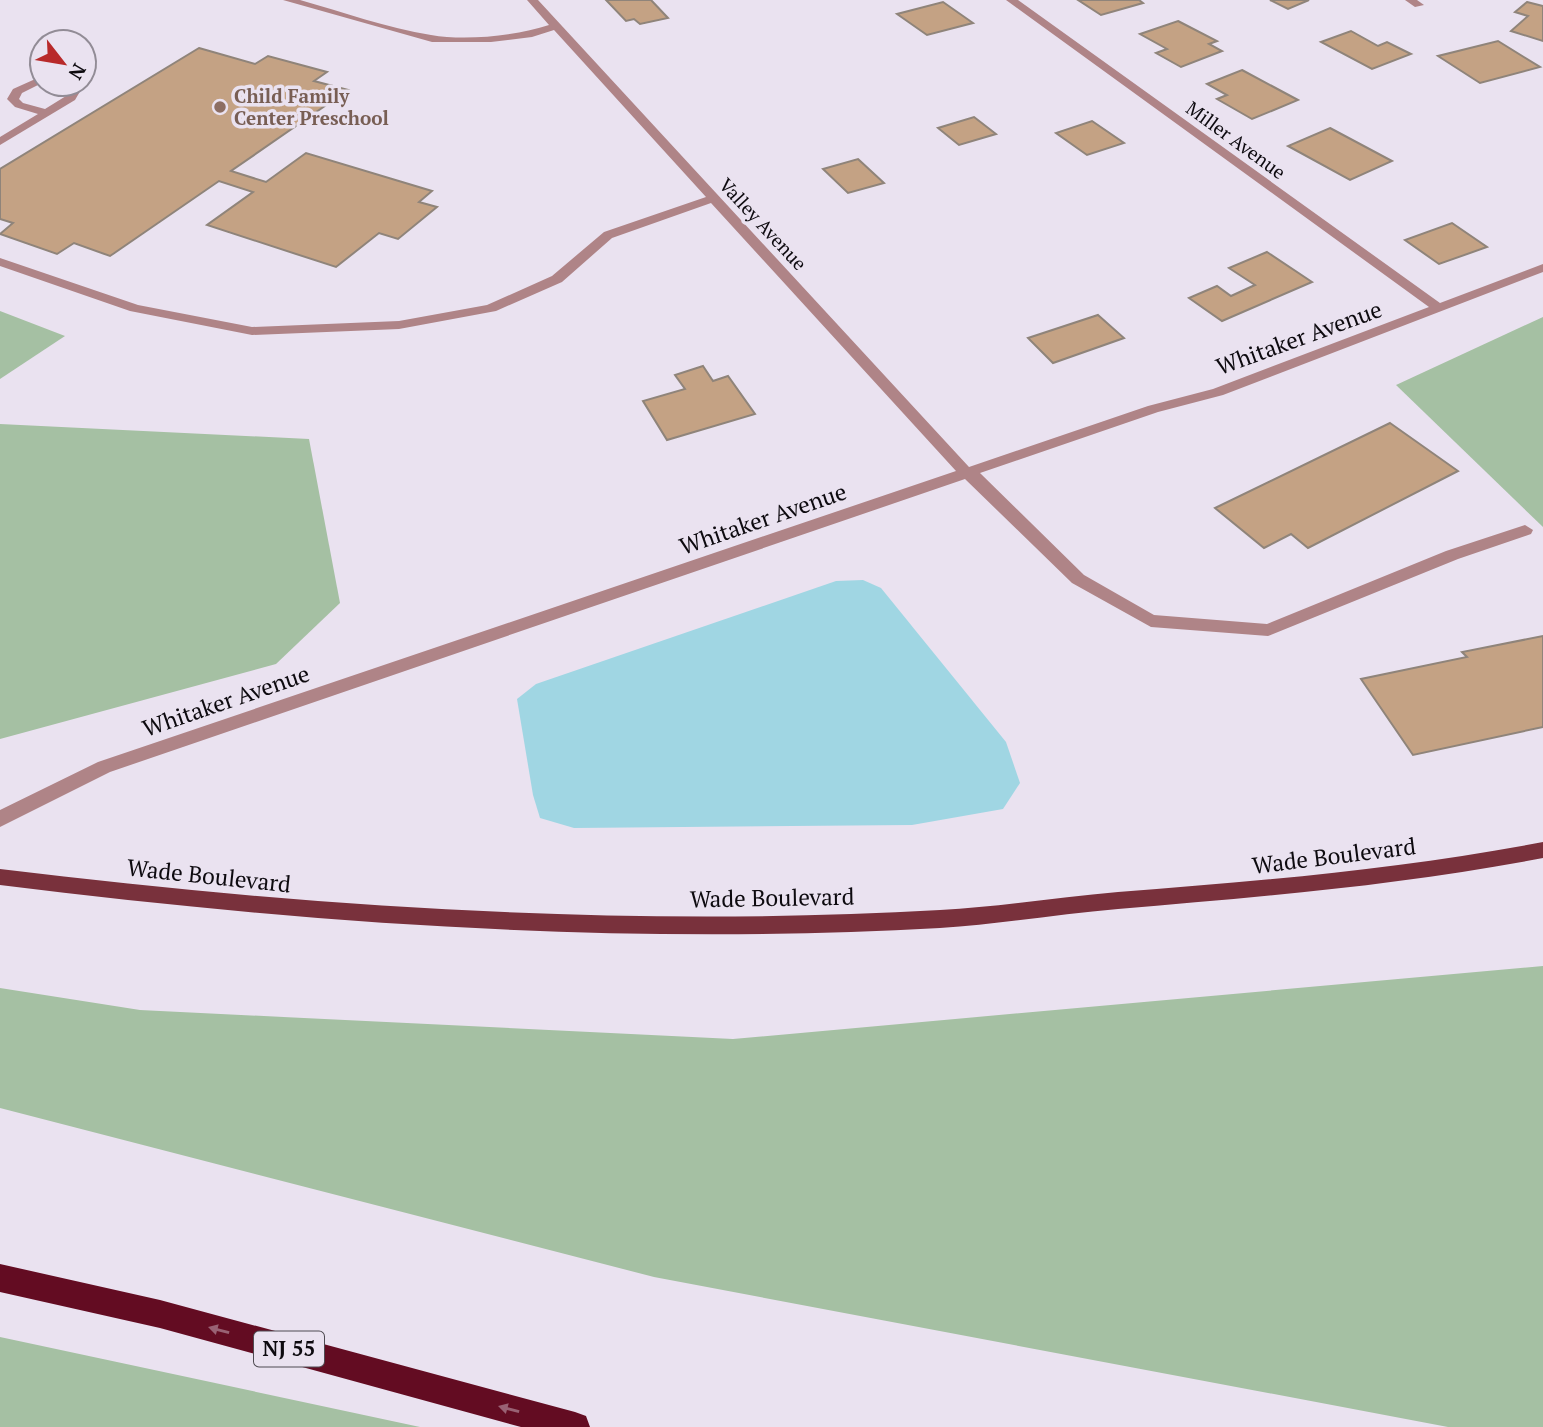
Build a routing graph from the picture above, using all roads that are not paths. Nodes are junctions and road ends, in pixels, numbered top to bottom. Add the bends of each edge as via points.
1 (288, 0) edge
2 (532, 0) edge
3 (1011, 0) edge
4 (556, 26) junction
5 (28, 85) edge
6 (71, 98) edge
7 (47, 113) junction
8 (0, 142) edge
9 (713, 198) junction
10 (0, 262) edge
11 (1543, 268) edge
12 (1440, 309) junction
13 (969, 474) junction
14 (1525, 530) dead end
15 (0, 819) edge
16 (1543, 850) edge
17 (0, 877) edge
18 (0, 1278) edge
19 (575, 1427) edge

1 - 4 street via 432,39 491,39
2 - 4 street, Valley Avenue
3 - 12 street, Miller Avenue
4 - 9 street, Valley Avenue
5 - 7 street via 16,91 13,99
6 - 7 street
7 - 8 street
9 - 10 street via 608,235 557,279 491,308 399,325 252,331 135,307
9 - 13 street, Valley Avenue
11 - 12 street, Whitaker Avenue
12 - 13 street, Whitaker Avenue via 1218,392 1153,409
13 - 14 street, Valley Avenue via 1078,579 1151,621 1268,630
13 - 15 street, Whitaker Avenue via 103,767
16 - 17 main road, Wade Boulevard via 1251,892 942,919 732,925 335,913
19 -> 18 highway, NJ 55 via 160,1314

